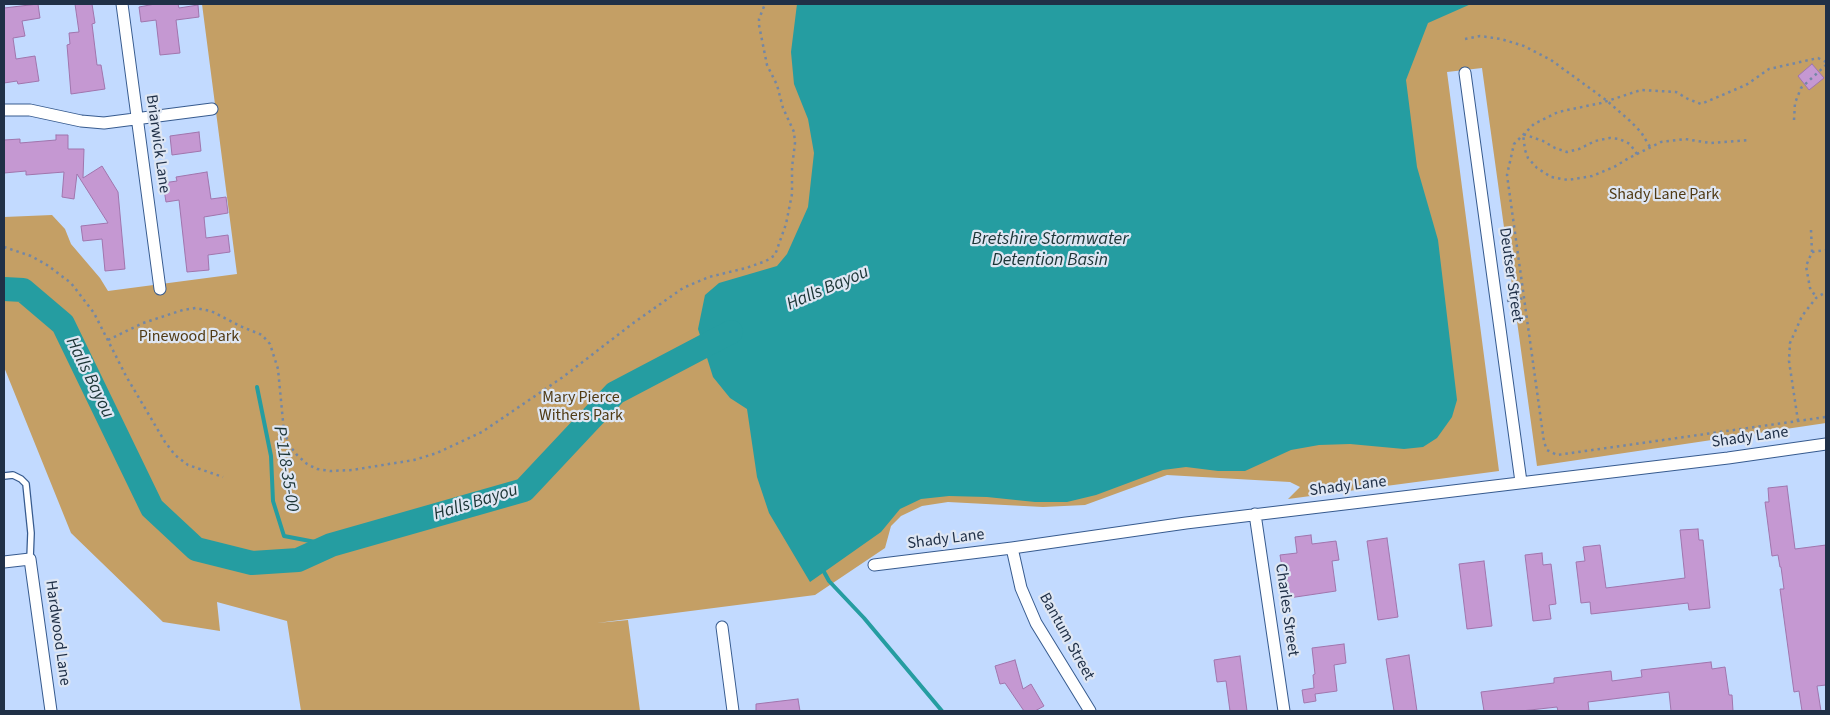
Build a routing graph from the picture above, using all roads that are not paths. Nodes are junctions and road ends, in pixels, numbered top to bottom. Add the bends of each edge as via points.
1 (122, 4) edge
2 (1465, 74) dead end
3 (212, 108) dead end
4 (4, 110) edge
5 (137, 120) junction
6 (160, 289) dead end
7 (1826, 444) edge
8 (4, 476) edge
9 (1521, 482) junction
10 (1255, 514) junction
11 (1012, 548) junction
12 (30, 559) junction
13 (4, 562) edge
14 (874, 565) dead end
15 (722, 627) dead end
16 (51, 711) edge
17 (733, 711) edge
18 (1090, 711) edge
19 (1284, 711) edge

1 - 5 street, Briarwick Lane
2 - 9 street, Deutser Street
3 - 5 street
4 - 5 street via 30,110 104,123
5 - 6 street, Briarwick Lane
7 - 9 street, Shady Lane
8 - 12 lane via 12,475 26,484
9 - 10 street, Shady Lane
10 - 11 street, Shady Lane
10 - 19 street, Charles Street
11 - 14 street, Shady Lane
11 - 18 street, Bantum Street via 1021,588 1036,623
12 - 13 street
12 - 16 street, Hardwood Lane
15 - 17 street

